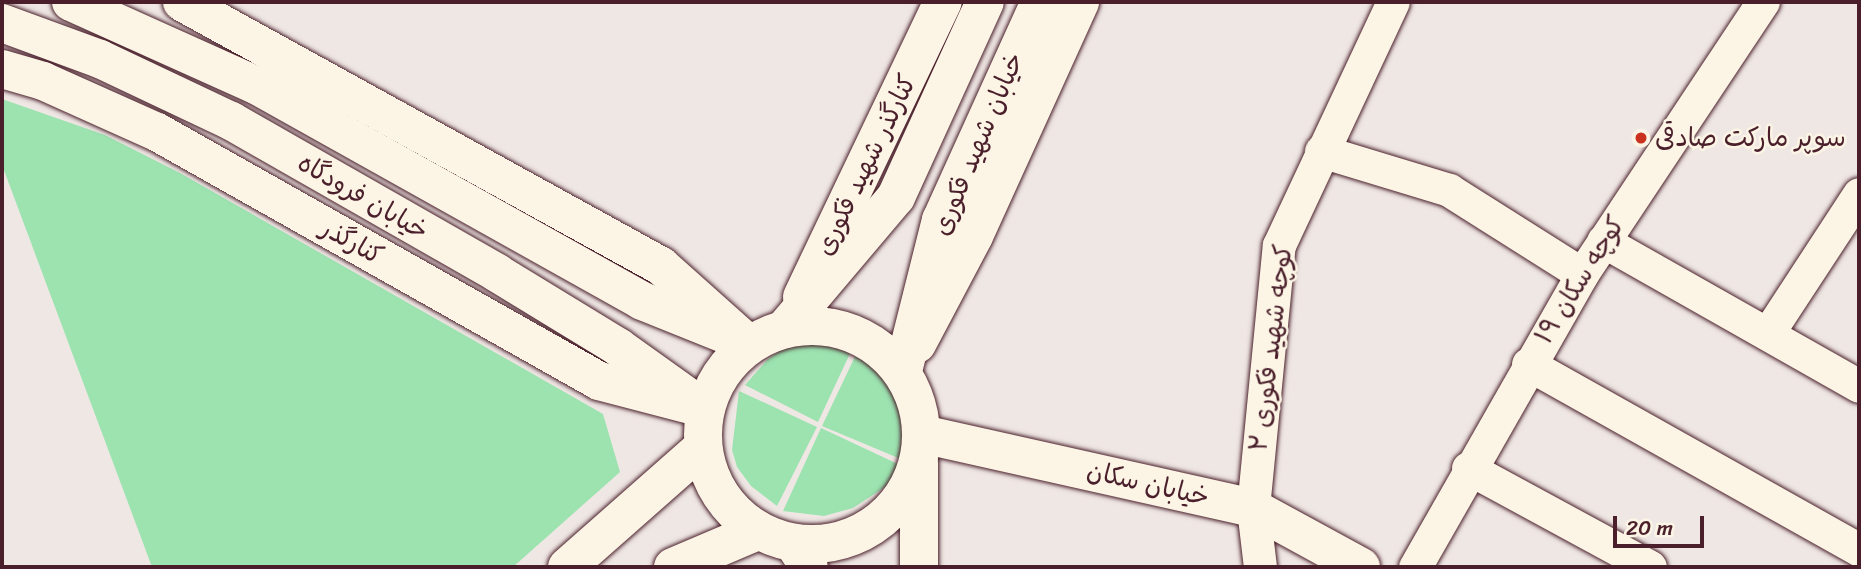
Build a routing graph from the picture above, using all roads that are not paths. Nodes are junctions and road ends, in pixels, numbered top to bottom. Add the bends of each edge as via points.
1 (71, 2) edge
2 (182, 2) edge
3 (943, 2) edge
4 (985, 2) edge
5 (1040, 2) edge
6 (1080, 2) edge
7 (1393, 2) edge
8 (1763, 2) edge
9 (2, 23) edge
10 (2, 69) edge
11 (1321, 151) junction
12 (1859, 194) edge
13 (1603, 241) junction
14 (1582, 274) junction
15 (786, 327) junction
16 (1768, 333) junction
17 (749, 344) junction
18 (1528, 364) junction
19 (903, 371) junction
20 (1859, 386) edge
21 (705, 409) junction
22 (702, 447) junction
23 (920, 449) junction
24 (1468, 468) junction
25 (1253, 508) junction
26 (758, 531) junction
27 (1859, 550) edge
28 (802, 556) edge
29 (567, 567) edge
30 (673, 567) edge
31 (919, 567) edge
32 (1260, 567) edge
33 (1360, 567) edge
34 (1415, 567) edge
35 (1650, 567) edge

1 - 17 street, خیابان فرودگاه via 256,85 642,301
2 - 17 street via 661,266
3 - 15 street, کنارگذر شهید فکوری via 861,180
4 - 15 street, خیابان شهید فکوری via 896,197
5 - 19 street, خیابان شهید فکوری via 941,220
6 - 19 street via 974,236
7 - 11 street, کوچه شهید فکوری ۲
8 - 13 street, کوچه سکان ۱۹
9 - 21 street, خیابان فرودگاه via 100,59 232,121 497,273 618,347
10 - 21 street, کنارگذر via 157,132 599,381
11 - 14 street via 1449,190
11 - 25 street, کوچه شهید فکوری ۲ via 1279,245
12 - 16 street
13 - 14 street, کوچه سکان ۱۹
13 - 16 street
14 - 18 street, کوچه سکان ۱۹
15 - 17 street
15 - 19 street via 819,324 851,331 880,347
16 - 20 street
17 - 21 street via 721,372
18 - 24 street, کوچه سکان ۱۹
18 - 27 street
19 - 23 street via 917,401
21 - 22 street
22 - 26 street via 711,479 724,502
22 - 29 street
23 - 25 street, خیابان سکان
23 - 28 street via 901,500 872,527
23 - 31 street
24 - 34 street, کوچه سکان ۱۹
24 - 35 street
25 - 32 street, کوچه شهید فکوری ۲
25 - 33 street, خیابان سکان
26 - 28 street
26 - 30 street

